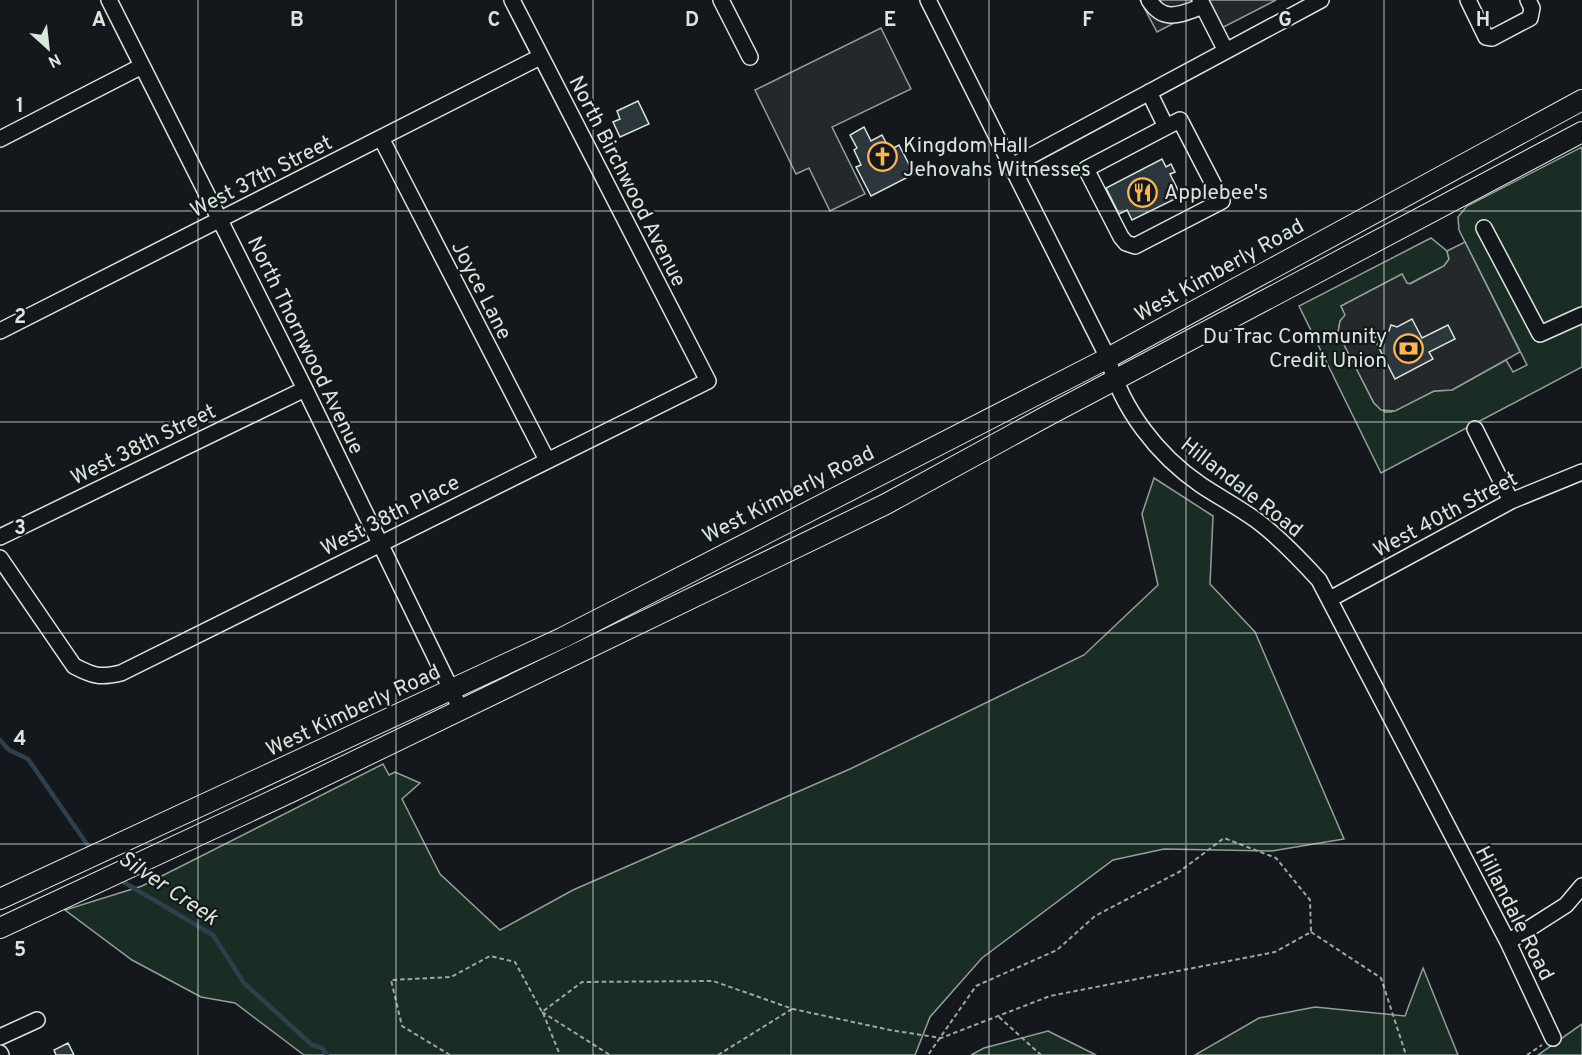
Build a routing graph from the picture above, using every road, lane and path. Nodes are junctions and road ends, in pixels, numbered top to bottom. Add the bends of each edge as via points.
1 (109, 0) edge
2 (512, 0) edge
3 (721, 0) edge
4 (928, 0) edge
5 (1149, 0) edge
6 (1321, 0) edge
7 (1468, 0) edge
8 (1473, 0) edge
9 (1518, 0) edge
10 (1528, 0) edge
11 (1201, 3) edge
12 (1226, 51) junction
13 (540, 57) junction
14 (750, 57) dead end
15 (142, 66) junction
16 (1149, 92) junction
17 (1582, 100) edge
18 (1166, 127) junction
19 (1582, 132) edge
20 (0, 138) edge
21 (381, 138) junction
22 (1012, 166) junction
23 (220, 220) junction
24 (1484, 228) dead end
25 (1582, 315) edge
26 (0, 331) edge
27 (1108, 358) junction
28 (1114, 380) junction
29 (708, 381) joint
30 (305, 389) junction
31 (1475, 429) dead end
32 (547, 460) junction
33 (1582, 472) edge
34 (1511, 501) junction
35 (0, 537) edge
36 (380, 544) junction
37 (0, 558) edge
38 (1330, 599) junction
39 (451, 691) junction
40 (461, 710) junction
41 (1582, 886) edge
42 (0, 900) edge
43 (0, 928) edge
44 (1311, 932) junction
45 (1508, 942) junction
46 (793, 1009) junction
47 (542, 1012) junction
48 (998, 1016) junction
49 (37, 1020) dead end
50 (0, 1037) edge
51 (941, 1038) junction
52 (1553, 1038) joint
53 (450, 1055) edge
54 (560, 1055) edge
55 (610, 1055) edge
56 (718, 1055) edge
57 (928, 1055) edge
58 (1041, 1055) edge
59 (1406, 1055) edge
60 (1527, 1055) edge

1 - 15 street, North Thornwood Avenue
2 - 13 street, North Birchwood Avenue
3 - 14 street
4 - 22 street, Hillandale Road
5 - 11 street via 1158,13 1169,16
6 - 12 street
7 - 10 street via 1486,37 1492,38 1530,18 1532,8
8 - 9 street via 1494,27 1520,14
11 - 12 street
12 - 16 street
13 - 21 street, West 37th Street
13 - 29 street, North Birchwood Avenue
15 - 20 street
15 - 23 street, North Thornwood Avenue
16 - 18 street
16 - 22 street
17 - 27 main road, West Kimberly Road
18 - 18 street via 1086,169 1121,237 1130,245 1135,246 1222,201 1180,120
19 - 28 main road
21 - 23 street, West 37th Street
21 - 32 street, Joyce Lane
22 - 27 street, Hillandale Road
23 - 26 street, West 37th Street
23 - 30 street, North Thornwood Avenue
24 - 25 street via 1540,334
27 - 28 street, Hillandale Road
27 - 39 main road, West Kimberly Road
28 - 38 street, Hillandale Road via 1139,425 1170,462 1256,520 1294,552
28 - 40 main road via 886,504
29 - 32 street, West 38th Place
30 - 35 street, West 38th Street
30 - 36 street, North Thornwood Avenue
31 - 34 street
32 - 36 street, West 38th Place
33 - 34 street, West 40th Street
34 - 38 street, West 40th Street
36 - 37 street, West 38th Place via 121,673 104,677 74,666
36 - 39 street, North Thornwood Avenue
38 - 45 street, Hillandale Road
39 - 40 street, North Thornwood Avenue
39 - 42 main road, West Kimberly Road
40 - 43 main road
41 - 45 street via 1566,905
44 - 48 path via 1275,952 1050,996
44 - 51 path via 1310,900 1276,858 1224,838 1179,872 1095,916 1057,950 976,986
44 - 59 path via 1381,978
45 - 52 street, Hillandale Road
46 - 47 path via 713,981 582,982
46 - 51 path
46 - 56 path
47 - 53 path via 515,962 490,956 451,977 391,980 402,1026
47 - 54 path
47 - 55 path
48 - 51 path
48 - 58 path
49 - 50 street
51 - 57 path
52 - 60 path

